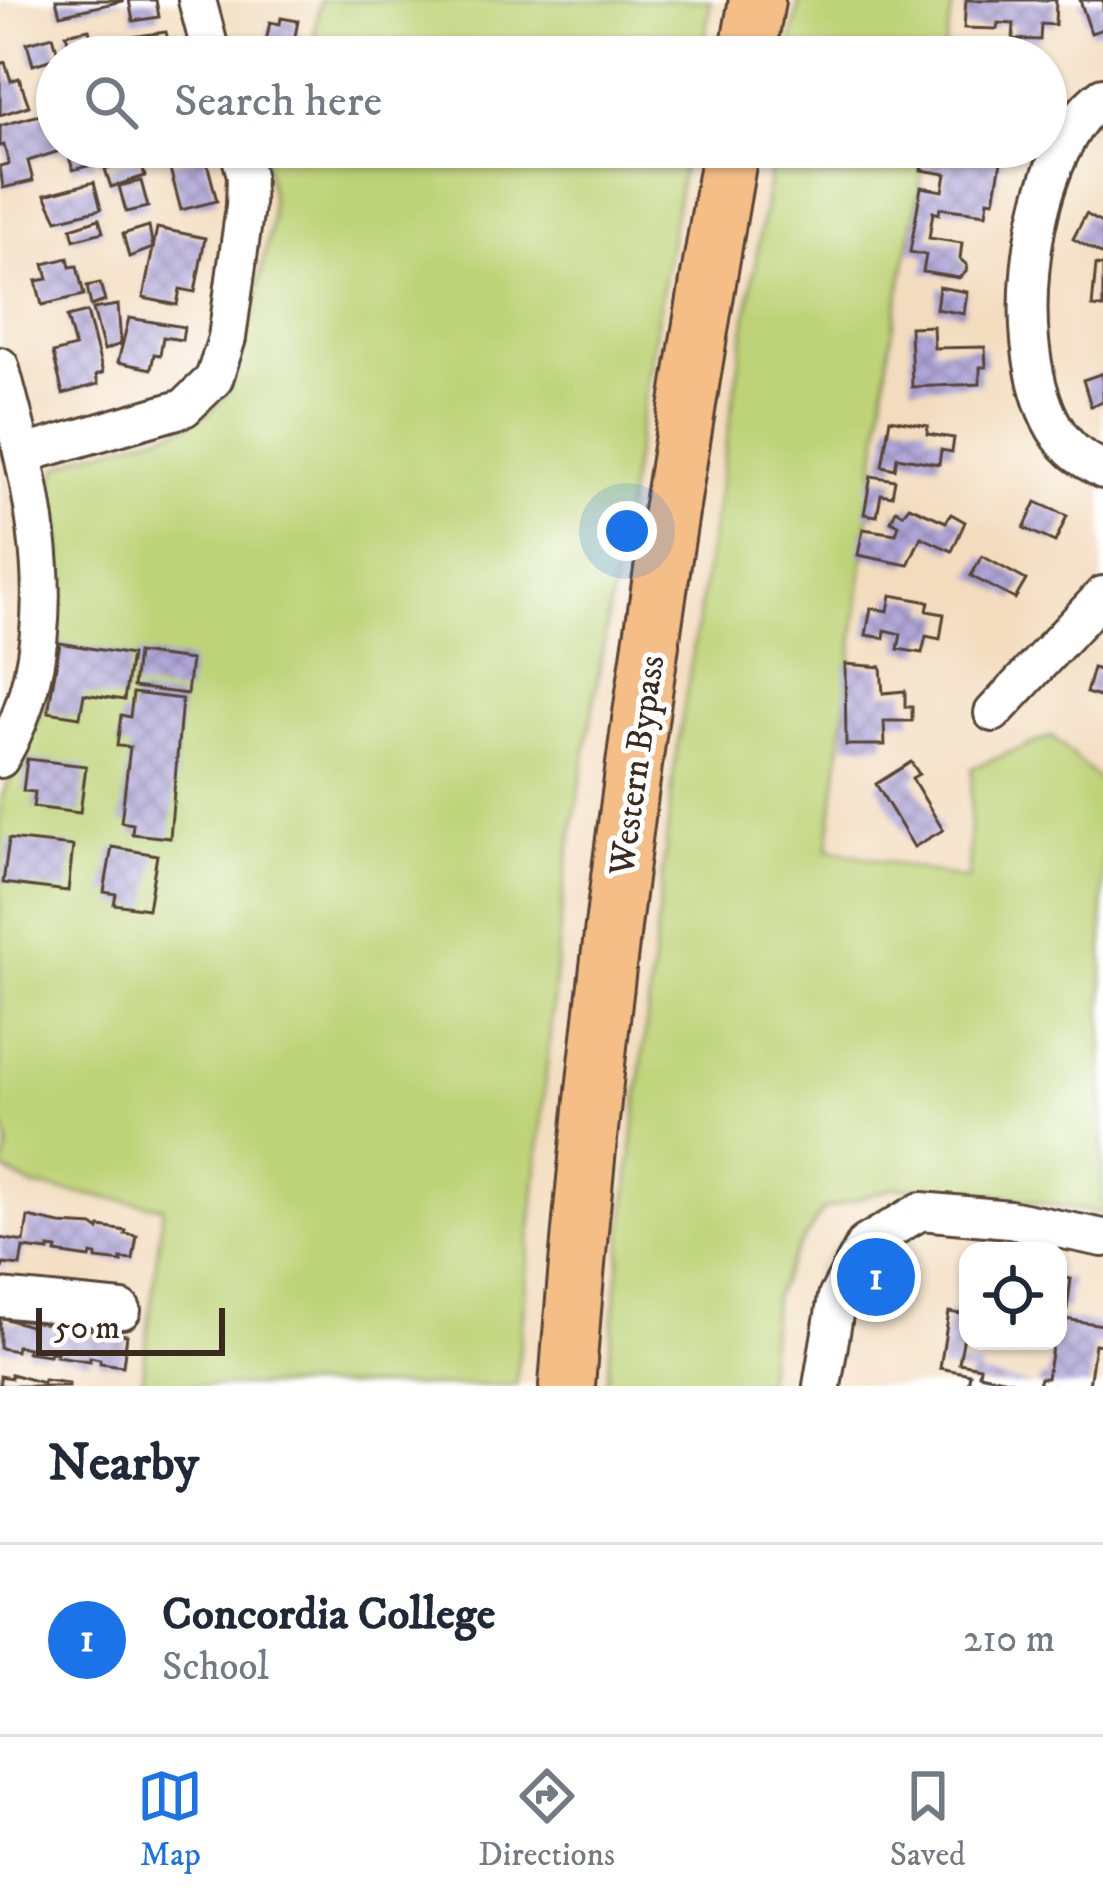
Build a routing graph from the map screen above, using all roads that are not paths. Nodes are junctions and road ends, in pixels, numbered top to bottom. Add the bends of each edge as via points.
1 (197, 0) edge
2 (757, 0) edge
3 (206, 36) edge
4 (751, 36) edge
5 (1103, 95) edge
6 (1067, 137) edge
7 (244, 168) edge
8 (727, 168) edge
9 (1054, 168) edge
10 (0, 366) edge
11 (24, 454) junction
12 (1103, 470) edge
13 (1103, 595) edge
14 (993, 713) dead end
15 (0, 759) edge
16 (1103, 1238) edge
17 (0, 1298) edge
18 (122, 1310) dead end
19 (567, 1386) edge
20 (822, 1386) edge

1 - 3 street
2 - 4 highway
5 - 6 street
7 - 11 street via 227,338 214,379 184,408
8 - 19 highway, Western Bypass via 618,881
9 - 12 street via 1036,222 1030,350 1045,407 1070,448
10 - 11 street
11 - 15 street via 42,603 37,657
13 - 14 street
16 - 20 street via 920,1211 865,1244 837,1297
17 - 18 street

